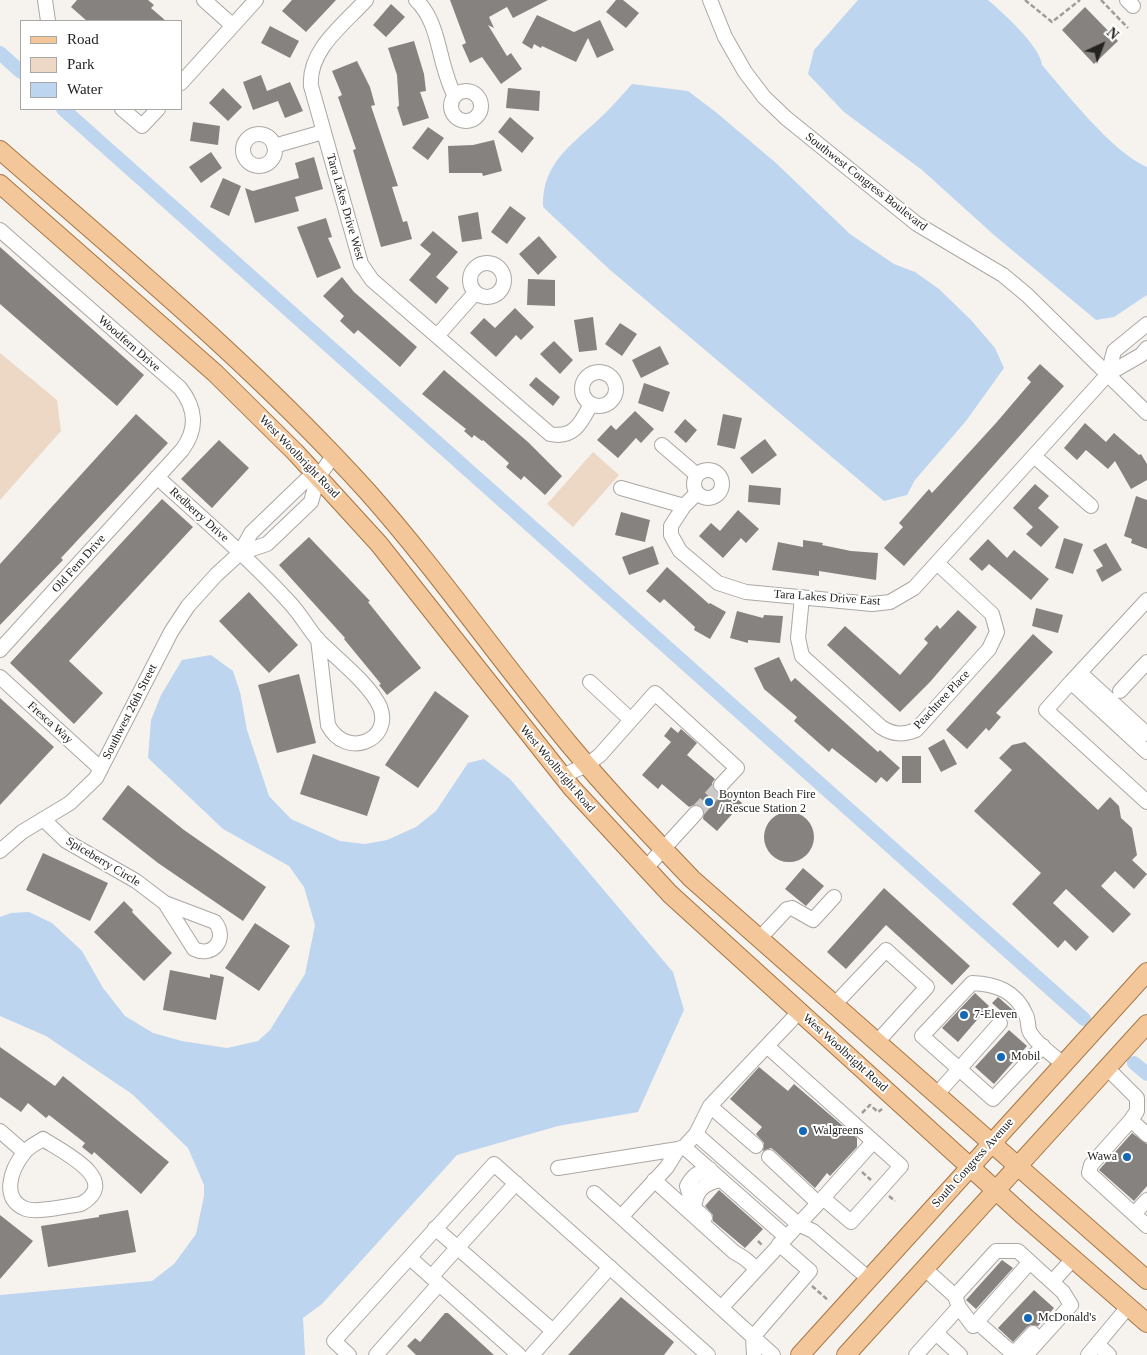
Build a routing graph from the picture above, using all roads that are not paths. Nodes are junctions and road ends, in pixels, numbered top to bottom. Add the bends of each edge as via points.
1 (45, 0) edge
2 (204, 0) edge
3 (256, 0) edge
4 (366, 0) edge
5 (416, 0) edge
6 (710, 0) edge
7 (48, 20) edge
8 (232, 25) junction
9 (182, 82) edge
10 (455, 96) dead end
11 (123, 110) edge
12 (157, 110) edge
13 (323, 132) junction
14 (274, 146) dead end
15 (0, 150) edge
16 (0, 184) edge
17 (0, 230) edge
18 (475, 293) dead end
19 (1147, 324) edge
20 (436, 336) junction
21 (1147, 348) edge
22 (1108, 374) junction
23 (591, 404) dead end
24 (1147, 413) edge
25 (662, 445) dead end
26 (334, 455) junction
27 (1034, 456) junction
28 (697, 475) junction
29 (318, 477) junction
30 (157, 478) junction
31 (621, 488) dead end
32 (697, 493) junction
33 (684, 506) junction
34 (1091, 506) dead end
35 (240, 553) junction
36 (937, 563) junction
37 (802, 597) junction
38 (1147, 600) edge
39 (318, 639) junction
40 (0, 650) edge
41 (1147, 662) edge
42 (0, 677) edge
43 (1075, 678) junction
44 (590, 682) dead end
45 (1111, 701) junction
46 (631, 720) junction
47 (1147, 734) edge
48 (1147, 752) edge
49 (587, 765) junction
50 (101, 769) junction
51 (562, 776) junction
52 (722, 785) tunnel mouth
53 (1147, 802) edge
54 (696, 813) tunnel mouth
55 (43, 819) junction
56 (664, 850) junction
57 (0, 851) edge
58 (645, 869) junction
59 (834, 897) dead end
60 (166, 903) dead end
61 (759, 939) junction
62 (1147, 972) edge
63 (835, 1004) junction
64 (799, 1012) junction
65 (1000, 1023) dead end
66 (1147, 1024) edge
67 (878, 1041) junction
68 (1043, 1046) junction
69 (768, 1047) junction
70 (1063, 1064) junction
71 (959, 1069) junction
72 (1108, 1069) junction
73 (937, 1094) junction
74 (710, 1106) junction
75 (1131, 1120) junction
76 (0, 1131) edge
77 (696, 1134) junction
78 (1147, 1135) edge
79 (873, 1142) junction
80 (992, 1143) junction
81 (756, 1146) dead end
82 (681, 1148) junction
83 (24, 1152) junction
84 (769, 1157) dead end
85 (970, 1165) junction
86 (1019, 1167) junction
87 (558, 1168) dead end
88 (710, 1170) junction
89 (654, 1180) junction
90 (721, 1180) junction
91 (516, 1183) junction
92 (997, 1190) junction
93 (594, 1194) dead end
94 (1147, 1200) edge
95 (820, 1201) junction
96 (694, 1208) junction
97 (1134, 1214) junction
98 (621, 1217) junction
99 (798, 1224) junction
100 (1147, 1226) edge
101 (436, 1228) junction
102 (783, 1241) junction
103 (457, 1248) junction
104 (410, 1258) junction
105 (744, 1258) junction
106 (1073, 1258) junction
107 (1030, 1262) junction
108 (610, 1266) junction
109 (757, 1269) junction
110 (925, 1269) junction
111 (868, 1278) junction
112 (435, 1280) junction
113 (1147, 1280) edge
114 (1052, 1282) junction
115 (957, 1302) junction
116 (1128, 1307) junction
117 (721, 1308) junction
118 (1057, 1320) junction
119 (1147, 1322) edge
120 (975, 1324) junction
121 (553, 1331) junction
122 (936, 1333) junction
123 (753, 1336) junction
124 (1097, 1344) junction
125 (535, 1354) edge
126 (349, 1355) edge
127 (376, 1355) edge
128 (519, 1355) edge
129 (708, 1355) edge
130 (754, 1355) edge
131 (774, 1355) edge
132 (800, 1355) edge
133 (846, 1355) edge
134 (916, 1355) edge
135 (960, 1355) edge
136 (1004, 1355) edge
137 (1026, 1355) edge
138 (1088, 1355) edge
139 (1109, 1355) edge

1 - 7 street
2 - 8 street
3 - 8 street
4 - 13 street, Tara Lakes Drive West via 321,50 311,67 310,86
5 - 10 street via 429,18 446,77
6 - 22 street, Southwest Congress Boulevard via 725,37 745,72 786,118 917,224 1004,276
8 - 9 street
11 - 12 street via 142,126
13 - 14 street
13 - 20 street, Tara Lakes Drive West via 361,264 372,280
15 - 26 main road, West Woolbright Road via 228,350
16 - 29 main road, West Woolbright Road via 215,373
17 - 30 street, Woodfern Drive via 186,396 193,414 192,433 182,450
18 - 20 street
19 - 22 street, Tara Lakes Drive East via 1114,351
20 - 23 street, Tara Lakes Drive West via 542,429 558,436 575,431
21 - 22 street, Tara Lakes Drive East
22 - 24 street, Southwest Congress Boulevard
22 - 27 street, Tara Lakes Drive East
25 - 28 street
26 - 29 street, Southwest 26th Street
26 - 49 main road, West Woolbright Road via 426,561
27 - 34 street
27 - 36 street, Tara Lakes Drive East
28 - 32 street via 694,484
28 - 32 street via 705,470 715,472 722,484 719,493 710,498
29 - 35 street, Southwest 26th Street via 306,480 251,533
29 - 35 street, Southwest 26th Street via 311,502 267,544
29 - 51 main road, West Woolbright Road via 398,567
30 - 35 street, Redberry Drive
30 - 40 street, Old Fern Drive
31 - 33 street
32 - 33 street, Tara Lakes Drive East
33 - 37 street, Tara Lakes Drive East via 671,526 674,543 710,576 737,590
35 - 39 street, Redberry Drive via 291,604
35 - 50 street, Southwest 26th Street via 202,590 171,632
36 - 37 street, Tara Lakes Drive East via 907,594 890,602 872,604
36 - 37 street, Peachtree Place via 992,614 996,632 989,649 916,730 907,734 889,732 881,727 802,656 798,638
38 - 43 street
39 - 39 street, Redberry Drive via 347,666 380,707 378,732 364,743 347,744 328,726
41 - 45 street
42 - 50 street, Fresca Way
43 - 45 street
43 - 53 street via 1046,710
44 - 46 street
45 - 47 street
45 - 48 street
46 - 49 street
46 - 52 street via 656,693 737,768
49 - 51 street
49 - 56 main road, West Woolbright Road
50 - 55 street, Southwest 26th Street via 84,792
51 - 58 main road, West Woolbright Road
54 - 56 street
55 - 57 street, Southwest 26th Street
55 - 60 street, Spiceberry Circle via 66,841 136,881
56 - 58 street
56 - 61 main road, West Woolbright Road
58 - 64 main road, West Woolbright Road
59 - 61 street via 813,920 792,908 787,909
61 - 63 main road, West Woolbright Road
62 - 70 main road, South Congress Avenue
63 - 67 main road, West Woolbright Road
63 - 67 street via 886,950 927,988
64 - 69 street
64 - 85 main road, West Woolbright Road
65 - 71 street
66 - 72 main road
67 - 73 main road, West Woolbright Road
68 - 70 street
68 - 71 street via 993,1099
68 - 71 street via 1030,1033 1027,1016 1018,1001 1005,990 989,984 972,983 922,1036
69 - 74 street via 759,1052
69 - 79 street
70 - 80 main road, South Congress Avenue
71 - 73 street
72 - 75 street via 1137,1098 1137,1111
72 - 86 main road
73 - 80 main road, West Woolbright Road
74 - 77 street
74 - 81 street
75 - 78 street
75 - 97 street via 1091,1165 1089,1173
76 - 83 street
77 - 82 street
77 - 99 street
79 - 95 street
79 - 95 street via 901,1166 851,1222
80 - 85 main road, South Congress Avenue
80 - 86 main road, West Woolbright Road
82 - 87 street
82 - 88 street
82 - 89 street
83 - 83 street via 43,1139 84,1165 93,1175 92,1195 74,1205 34,1210 19,1205 10,1192 9,1184
84 - 95 street
85 - 92 main road, West Woolbright Road
85 - 111 main road, South Congress Avenue
86 - 92 main road
86 - 113 main road, West Woolbright Road
88 - 90 street
88 - 96 street via 699,1172 687,1186
89 - 98 street
89 - 105 street
90 - 96 street via 709,1182 701,1188
90 - 102 street
91 - 101 street via 494,1164
91 - 103 street
91 - 108 street
92 - 106 main road, West Woolbright Road
92 - 110 main road
93 - 98 street
94 - 97 street
95 - 99 street
96 - 105 street
97 - 100 street
98 - 117 street
99 - 102 street
99 - 111 street via 813,1231
101 - 103 street
101 - 104 street
102 - 109 street
102 - 123 street via 810,1271
103 - 112 street
103 - 121 street
104 - 112 street
104 - 126 street via 334,1341
105 - 109 street
106 - 114 street
106 - 116 main road, West Woolbright Road
107 - 114 street
107 - 115 street via 1018,1251 996,1252
107 - 120 street
108 - 121 street
108 - 129 street
109 - 117 street
110 - 115 street
110 - 133 main road
111 - 132 main road, South Congress Avenue
112 - 127 street
112 - 128 street
114 - 118 street via 1071,1305
115 - 120 street
115 - 122 street
116 - 119 main road, West Woolbright Road
116 - 124 street
117 - 123 street
118 - 120 street via 1046,1319 1017,1350 1010,1351
118 - 137 street
120 - 136 street
121 - 125 street
122 - 134 street
122 - 135 street
123 - 130 street
123 - 131 street
124 - 138 street
124 - 139 street

